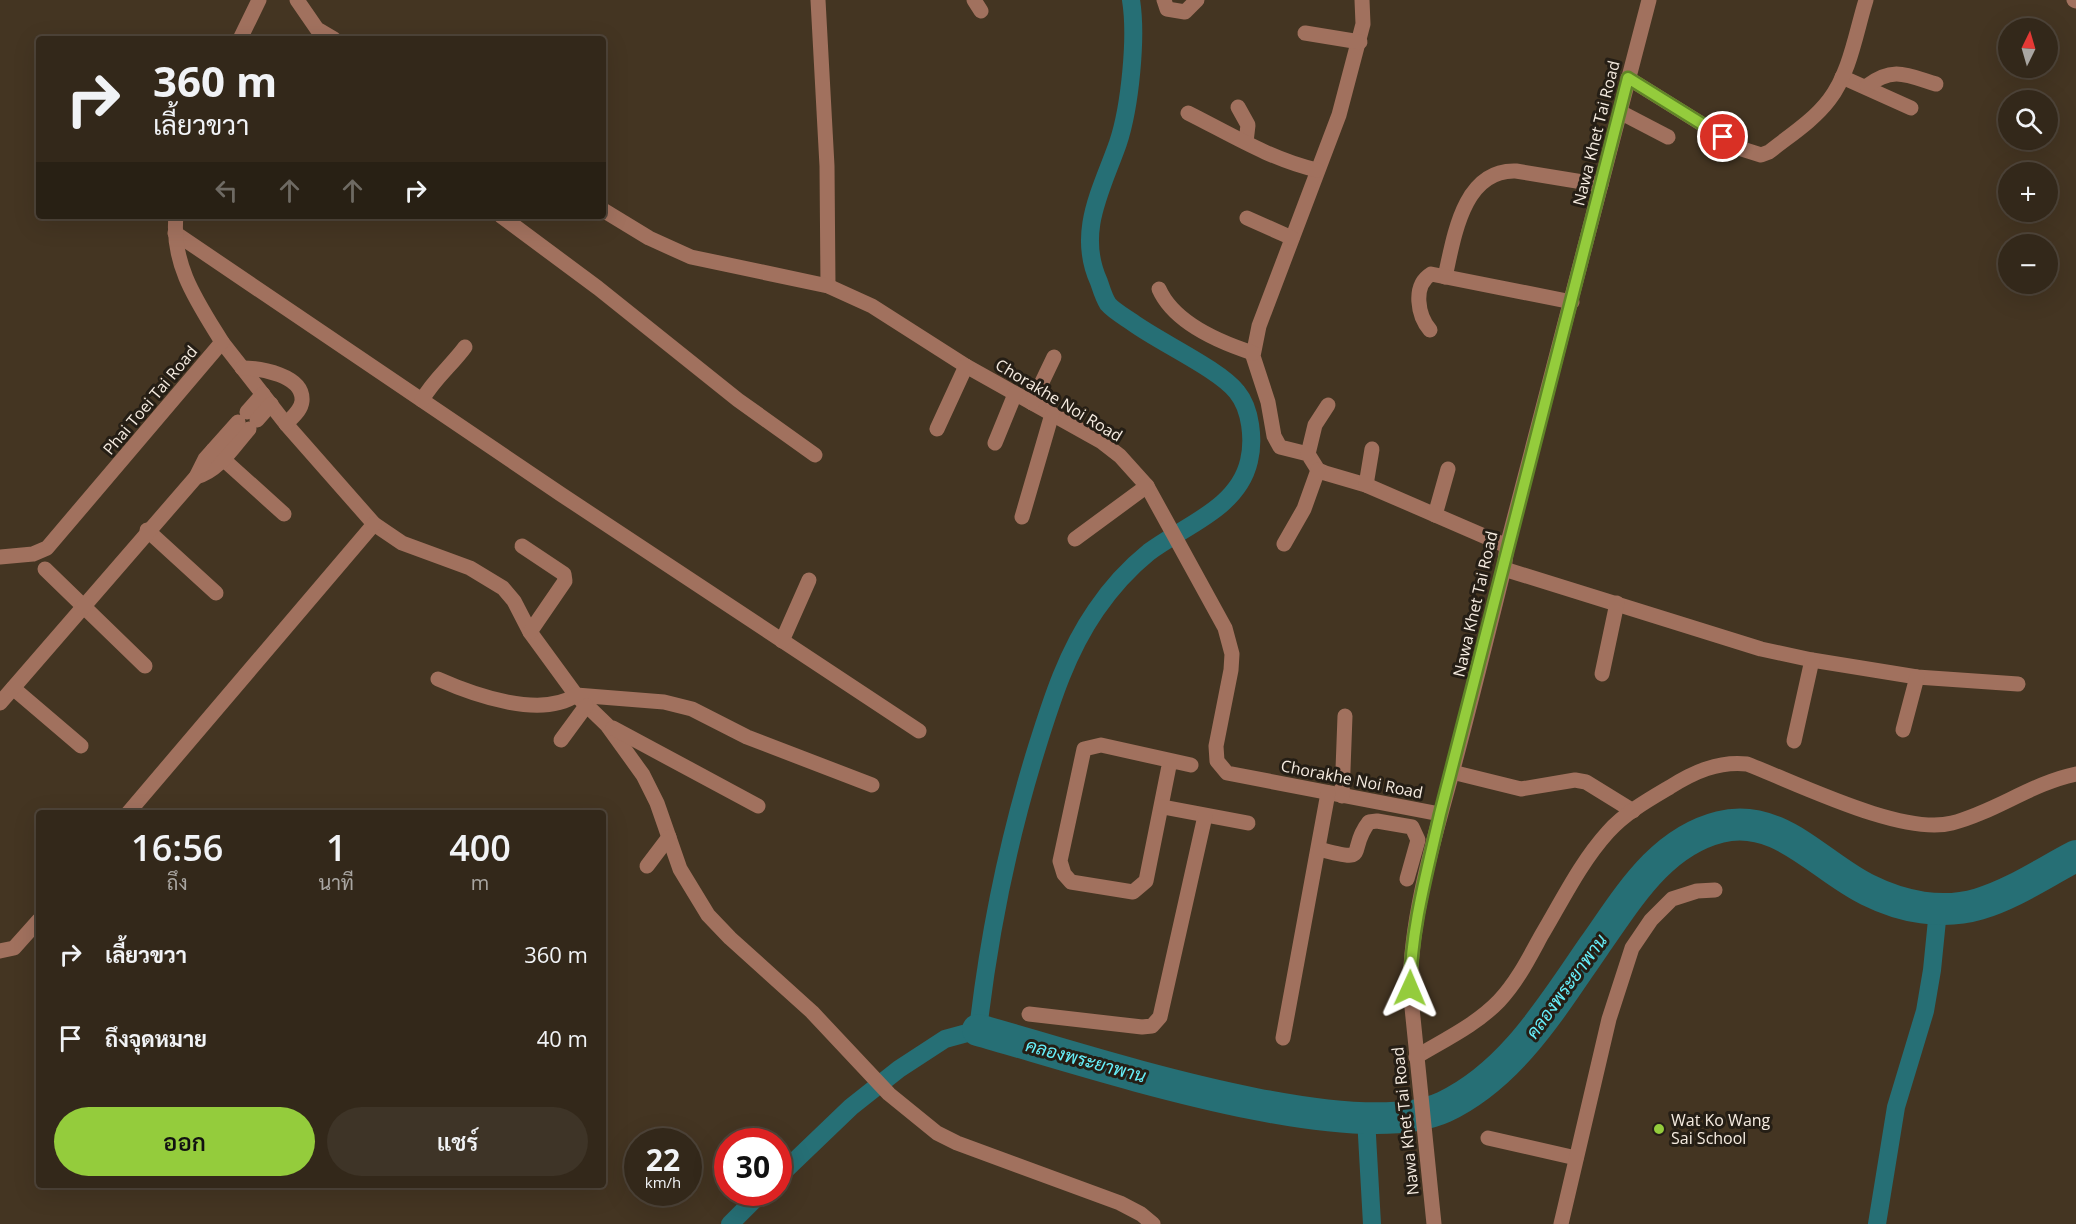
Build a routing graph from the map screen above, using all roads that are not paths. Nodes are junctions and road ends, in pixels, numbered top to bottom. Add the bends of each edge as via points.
1 (259, 0) edge
2 (297, 0) edge
3 (818, 0) edge
4 (1164, 0) edge
5 (1197, 0) edge
6 (1649, 0) edge
7 (1866, 0) edge
8 (1361, 1) edge
9 (1305, 33) dead end
10 (312, 34) edge
11 (241, 36) edge
12 (1360, 42) junction
13 (1842, 77) junction
14 (1628, 78) junction
15 (1936, 84) dead end
16 (1867, 86) junction
17 (1238, 107) dead end
18 (1911, 108) dead end
19 (1620, 112) junction
20 (1188, 113) dead end
21 (1668, 137) dead end
22 (1246, 142) junction
23 (1317, 170) junction
24 (1601, 185) junction
25 (606, 212) edge
26 (1247, 218) dead end
27 (176, 219) edge
28 (505, 219) edge
29 (175, 233) junction
30 (1292, 238) junction
31 (1445, 277) junction
32 (828, 286) junction
33 (1159, 289) dead end
34 (1572, 302) junction
35 (1430, 330) dead end
36 (222, 342) junction
37 (465, 347) dead end
38 (1253, 353) junction
39 (1054, 357) dead end
40 (966, 366) junction
41 (242, 368) junction
42 (1015, 394) junction
43 (267, 399) junction
44 (422, 400) junction
45 (1032, 403) junction
46 (1328, 405) dead end
47 (1052, 414) junction
48 (286, 424) junction
49 (937, 429) dead end
50 (994, 443) dead end
51 (1372, 449) dead end
52 (1308, 454) junction
53 (218, 455) junction
54 (815, 455) dead end
55 (1448, 469) dead end
56 (1318, 470) junction
57 (1366, 485) junction
58 (1147, 486) junction
59 (284, 514) dead end
60 (1435, 515) junction
61 (1022, 517) dead end
62 (374, 524) junction
63 (147, 530) junction
64 (1075, 539) dead end
65 (1284, 544) dead end
66 (522, 546) dead end
67 (1507, 546) junction
68 (0, 557) edge
69 (45, 569) dead end
70 (1504, 569) junction
71 (809, 580) dead end
72 (216, 593) dead end
73 (1617, 603) junction
74 (81, 607) junction
75 (530, 632) junction
76 (782, 641) junction
77 (1812, 660) junction
78 (145, 666) dead end
79 (1602, 674) dead end
80 (1917, 676) junction
81 (438, 679) dead end
82 (2018, 684) dead end
83 (13, 688) junction
84 (581, 701) junction
85 (0, 703) edge
86 (1345, 716) dead end
87 (607, 725) junction
88 (1903, 730) dead end
89 (919, 731) dead end
90 (561, 740) dead end
91 (1794, 741) dead end
92 (81, 746) dead end
93 (1170, 761) junction
94 (1217, 761) junction
95 (1452, 772) junction
96 (2076, 774) edge
97 (872, 785) dead end
98 (1335, 795) junction
99 (758, 806) dead end
100 (1162, 807) junction
101 (131, 810) edge
102 (1633, 811) junction
103 (1440, 814) junction
104 (1205, 816) junction
105 (1248, 823) dead end
106 (669, 837) junction
107 (1319, 849) junction
108 (647, 866) dead end
109 (1407, 879) dead end
110 (1715, 890) dead end
111 (36, 923) edge
112 (0, 951) edge
113 (1029, 1014) dead end
114 (1283, 1038) dead end
115 (1418, 1064) junction
116 (1488, 1138) dead end
117 (1576, 1158) junction
118 (1154, 1224) edge
119 (1434, 1224) edge
120 (1561, 1224) edge

1 - 11 street
2 - 10 street
3 - 32 street
4 - 5 street via 1167,9 1176,13 1185,12
6 - 14 street, Nawa Khet Tai Road
7 - 13 street
8 - 12 street via 1364,24
9 - 12 street
12 - 23 street via 1339,115
13 - 14 street via 1816,115 1761,155 1742,149
13 - 16 street
14 - 19 street, Nawa Khet Tai Road
15 - 16 street via 1892,73
16 - 18 street
17 - 22 street via 1248,125
19 - 21 street
19 - 24 street, Nawa Khet Tai Road
20 - 22 street
22 - 23 street via 1297,166
23 - 30 street
24 - 31 street via 1516,171 1503,170 1489,176 1457,221
24 - 34 street, Nawa Khet Tai Road
25 - 32 street, Chorakhe Noi Road via 691,257
26 - 30 street
27 - 29 street, Phai Toei Tai Road
28 - 54 street
29 - 36 street, Phai Toei Tai Road via 183,272
29 - 44 street
30 - 38 street
31 - 34 street
31 - 35 street via 1431,274 1424,281 1419,309
32 - 40 street, Chorakhe Noi Road via 872,306
33 - 38 street via 1166,304 1179,314 1225,344
34 - 67 street, Nawa Khet Tai Road
36 - 41 street
36 - 68 street, Phai Toei Tai Road via 47,548
37 - 44 street
38 - 52 street via 1276,443
39 - 45 street
40 - 42 street, Chorakhe Noi Road
40 - 49 street
41 - 43 street
41 - 48 street via 262,368 291,381 302,395 302,402
42 - 45 street, Chorakhe Noi Road
42 - 50 street
43 - 48 street
43 - 53 street
44 - 76 street
45 - 47 street, Chorakhe Noi Road
46 - 52 street via 1315,424
47 - 58 street, Chorakhe Noi Road via 1102,442
47 - 61 street
48 - 62 street
51 - 57 street
52 - 56 street
53 - 59 street
53 - 63 street via 207,474 195,477
55 - 60 street
56 - 57 street
56 - 65 street via 1304,509
57 - 60 street
58 - 64 street
58 - 94 street, Chorakhe Noi Road via 1225,628 1232,654 1216,746
60 - 67 street
62 - 75 street via 402,543 489,578 514,601
62 - 101 street
63 - 72 street
63 - 74 street
66 - 75 street via 564,574 565,581
67 - 70 street, Nawa Khet Tai Road
69 - 74 street
70 - 73 street
70 - 95 street, Nawa Khet Tai Road
71 - 76 street
73 - 77 street via 1716,636
73 - 79 street
74 - 78 street
74 - 83 street
75 - 84 street
76 - 89 street
77 - 80 street
77 - 91 street
80 - 82 street
80 - 88 street
81 - 84 street via 478,694 533,705
83 - 85 street
83 - 92 street
84 - 87 street
84 - 90 street
84 - 97 street via 664,702 692,709 747,737
86 - 98 street
87 - 99 street
87 - 106 street via 643,775
93 - 94 street via 1196,766
93 - 100 street
93 - 100 street via 1101,745 1084,750 1060,861 1064,874 1071,882 1093,887 1133,892 1141,887 1146,881
94 - 98 street, Chorakhe Noi Road via 1227,773
95 - 102 street via 1521,789 1575,780 1586,782
95 - 103 street, Nawa Khet Tai Road
96 - 102 street via 1976,815 1934,826 1883,817 1747,764 1729,762 1681,780
98 - 103 street, Chorakhe Noi Road
98 - 107 street
100 - 104 street
102 - 115 street via 1609,831 1583,863 1521,970 1499,1000
103 - 115 street, Nawa Khet Tai Road via 1411,953 1410,988
104 - 105 street
104 - 113 street via 1160,1017 1152,1026 1142,1027
106 - 108 street
106 - 118 street via 680,868 708,915 890,1094 937,1133 1120,1203
107 - 109 street via 1353,856 1369,822 1412,828 1418,840
107 - 114 street
110 - 117 street via 1672,899 1632,948 1609,1019
111 - 112 street via 14,948
115 - 119 street, Nawa Khet Tai Road
116 - 117 street
117 - 120 street

